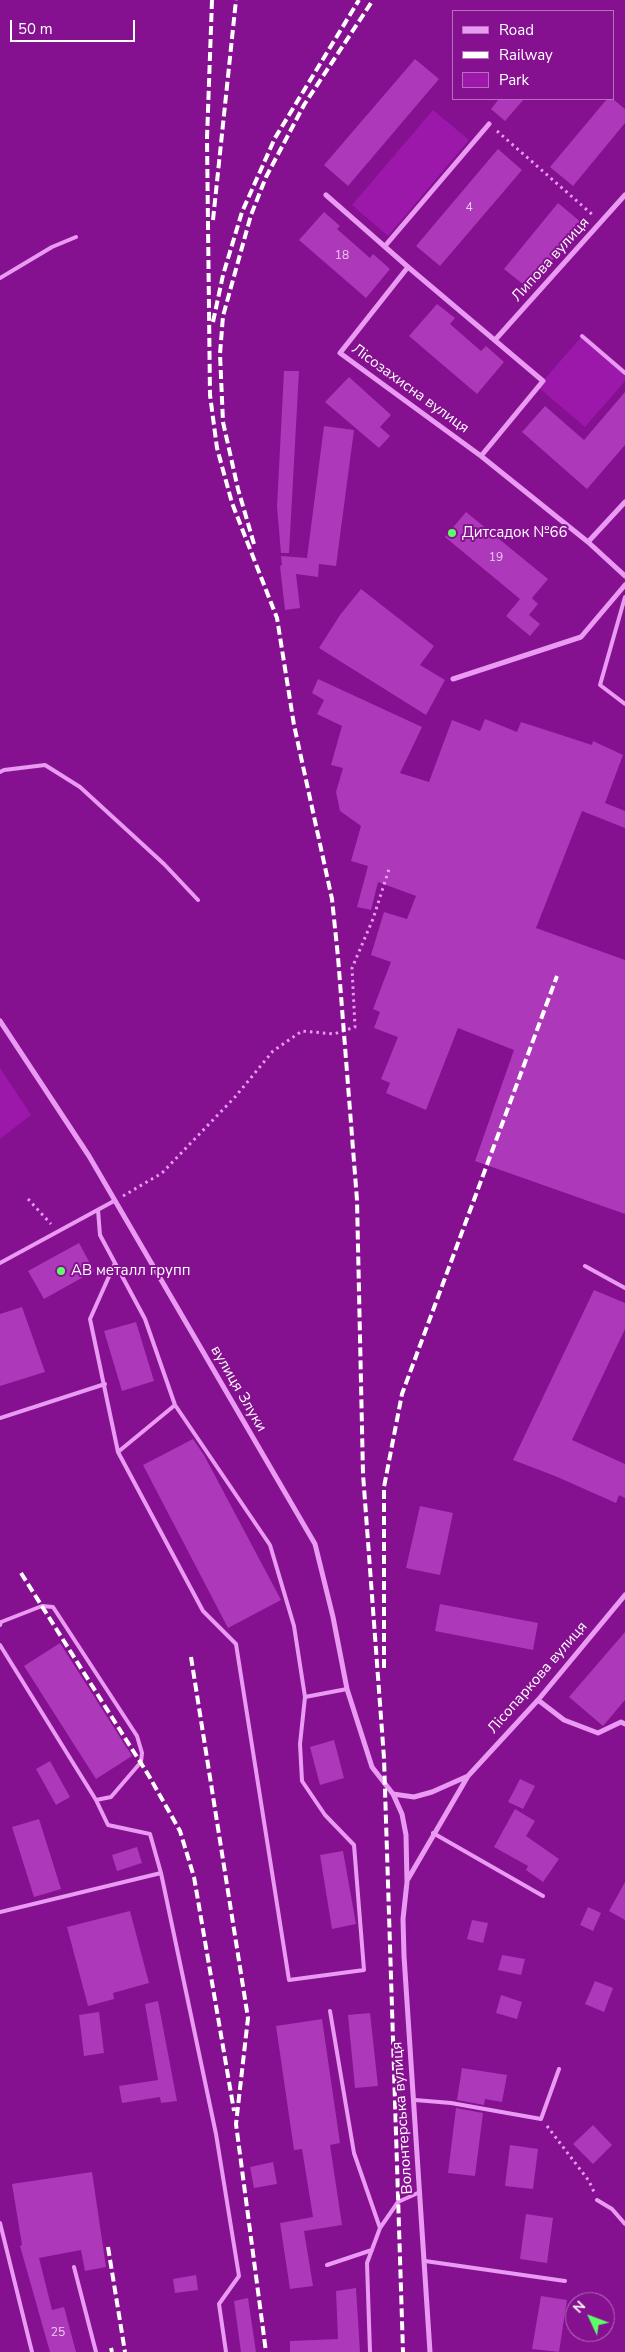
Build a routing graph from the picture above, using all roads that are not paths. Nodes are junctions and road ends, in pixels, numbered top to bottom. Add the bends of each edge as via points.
1 (488, 124) road end
2 (326, 195) dead end
3 (625, 196) edge
4 (76, 237) dead end
5 (385, 246) junction
6 (408, 267) junction
7 (0, 278) edge
8 (582, 336) dead end
9 (495, 340) junction
10 (625, 373) edge
11 (481, 456) junction
12 (625, 502) edge
13 (588, 542) junction
14 (625, 576) edge
15 (625, 585) edge
16 (625, 597) edge
17 (453, 679) dead end
18 (625, 704) edge
19 (0, 772) edge
20 (198, 900) dead end
21 (0, 1021) edge
22 (114, 1201) junction
23 (98, 1210) junction
24 (0, 1263) edge
25 (115, 1263) junction
26 (585, 1266) dead end
27 (625, 1288) edge
28 (104, 1384) junction
29 (176, 1405) junction
30 (0, 1418) edge
31 (118, 1452) junction
32 (625, 1595) edge
33 (0, 1625) edge
34 (0, 1646) edge
35 (347, 1688) junction
36 (305, 1697) junction
37 (538, 1700) junction
38 (625, 1724) edge
39 (468, 1776) junction
40 (393, 1794) junction
41 (96, 1800) junction
42 (433, 1833) junction
43 (406, 1835) joint
44 (161, 1873) junction
45 (407, 1882) junction
46 (543, 1896) dead end
47 (0, 1912) edge
48 (330, 2011) dead end
49 (559, 2069) dead end
50 (415, 2100) junction
51 (420, 2192) junction
52 (597, 2200) road end
53 (0, 2223) edge
54 (625, 2224) edge
55 (380, 2228) junction
56 (372, 2250) junction
57 (425, 2261) junction
58 (327, 2265) dead end
59 (74, 2267) dead end
60 (565, 2280) dead end
61 (32, 2352) edge
62 (96, 2352) edge
63 (226, 2352) edge
64 (370, 2352) edge
65 (430, 2352) edge

1 - 5 street
2 - 5 street
3 - 9 street, Липова вулиця
4 - 7 lane via 52,247
5 - 6 street
6 - 9 street
6 - 11 street, Лісозахисна вулиця via 340,353
8 - 10 lane
9 - 11 street via 543,381
11 - 13 street, Лісозахисна вулиця
12 - 13 street
13 - 14 street, Лісозахисна вулиця
15 - 17 street via 581,637
16 - 18 lane via 600,685
19 - 20 lane via 46,765 80,787
21 - 22 street, вулиця Злуки via 89,1156
22 - 23 lane
22 - 35 street, вулиця Злуки via 315,1544
23 - 24 lane
23 - 25 lane via 100,1236
25 - 28 lane via 90,1319
25 - 29 lane via 145,1319
26 - 27 lane
28 - 30 lane
28 - 31 lane
29 - 31 lane
29 - 36 lane via 270,1545 294,1626
31 - 36 lane via 203,1611 236,1644 289,1980 364,1970 354,1845 325,1815 302,1781 300,1744
32 - 37 street, Лісопаркова вулиця
33 - 41 lane via 42,1606 53,1607 137,1736 141,1762 111,1797
34 - 41 lane
35 - 36 lane
35 - 40 street, вулиця Злуки via 372,1767
37 - 38 street via 564,1720 598,1733 621,1722
37 - 39 street, Лісопаркова вулиця
39 - 40 street, Лісопаркова вулиця via 414,1797
39 - 42 street, Лісопаркова вулиця
40 - 43 street, вулиця Злуки via 402,1814
41 - 44 lane via 108,1824 150,1834
42 - 45 street, Волонтерська вулиця
42 - 46 lane
43 - 45 street, Волонтерська вулиця
44 - 47 lane
44 - 63 lane via 216,2134 239,2276 219,2304
45 - 50 street, Волонтерська вулиця via 404,1956
48 - 55 lane via 354,2152
49 - 50 lane via 541,2119
50 - 51 street, Волонтерська вулиця
51 - 55 lane via 398,2202
51 - 57 street, Волонтерська вулиця
52 - 54 lane via 612,2209
53 - 61 lane
55 - 56 lane
56 - 58 lane
56 - 64 lane via 367,2264
57 - 60 lane
57 - 65 street, Волонтерська вулиця
59 - 62 lane

